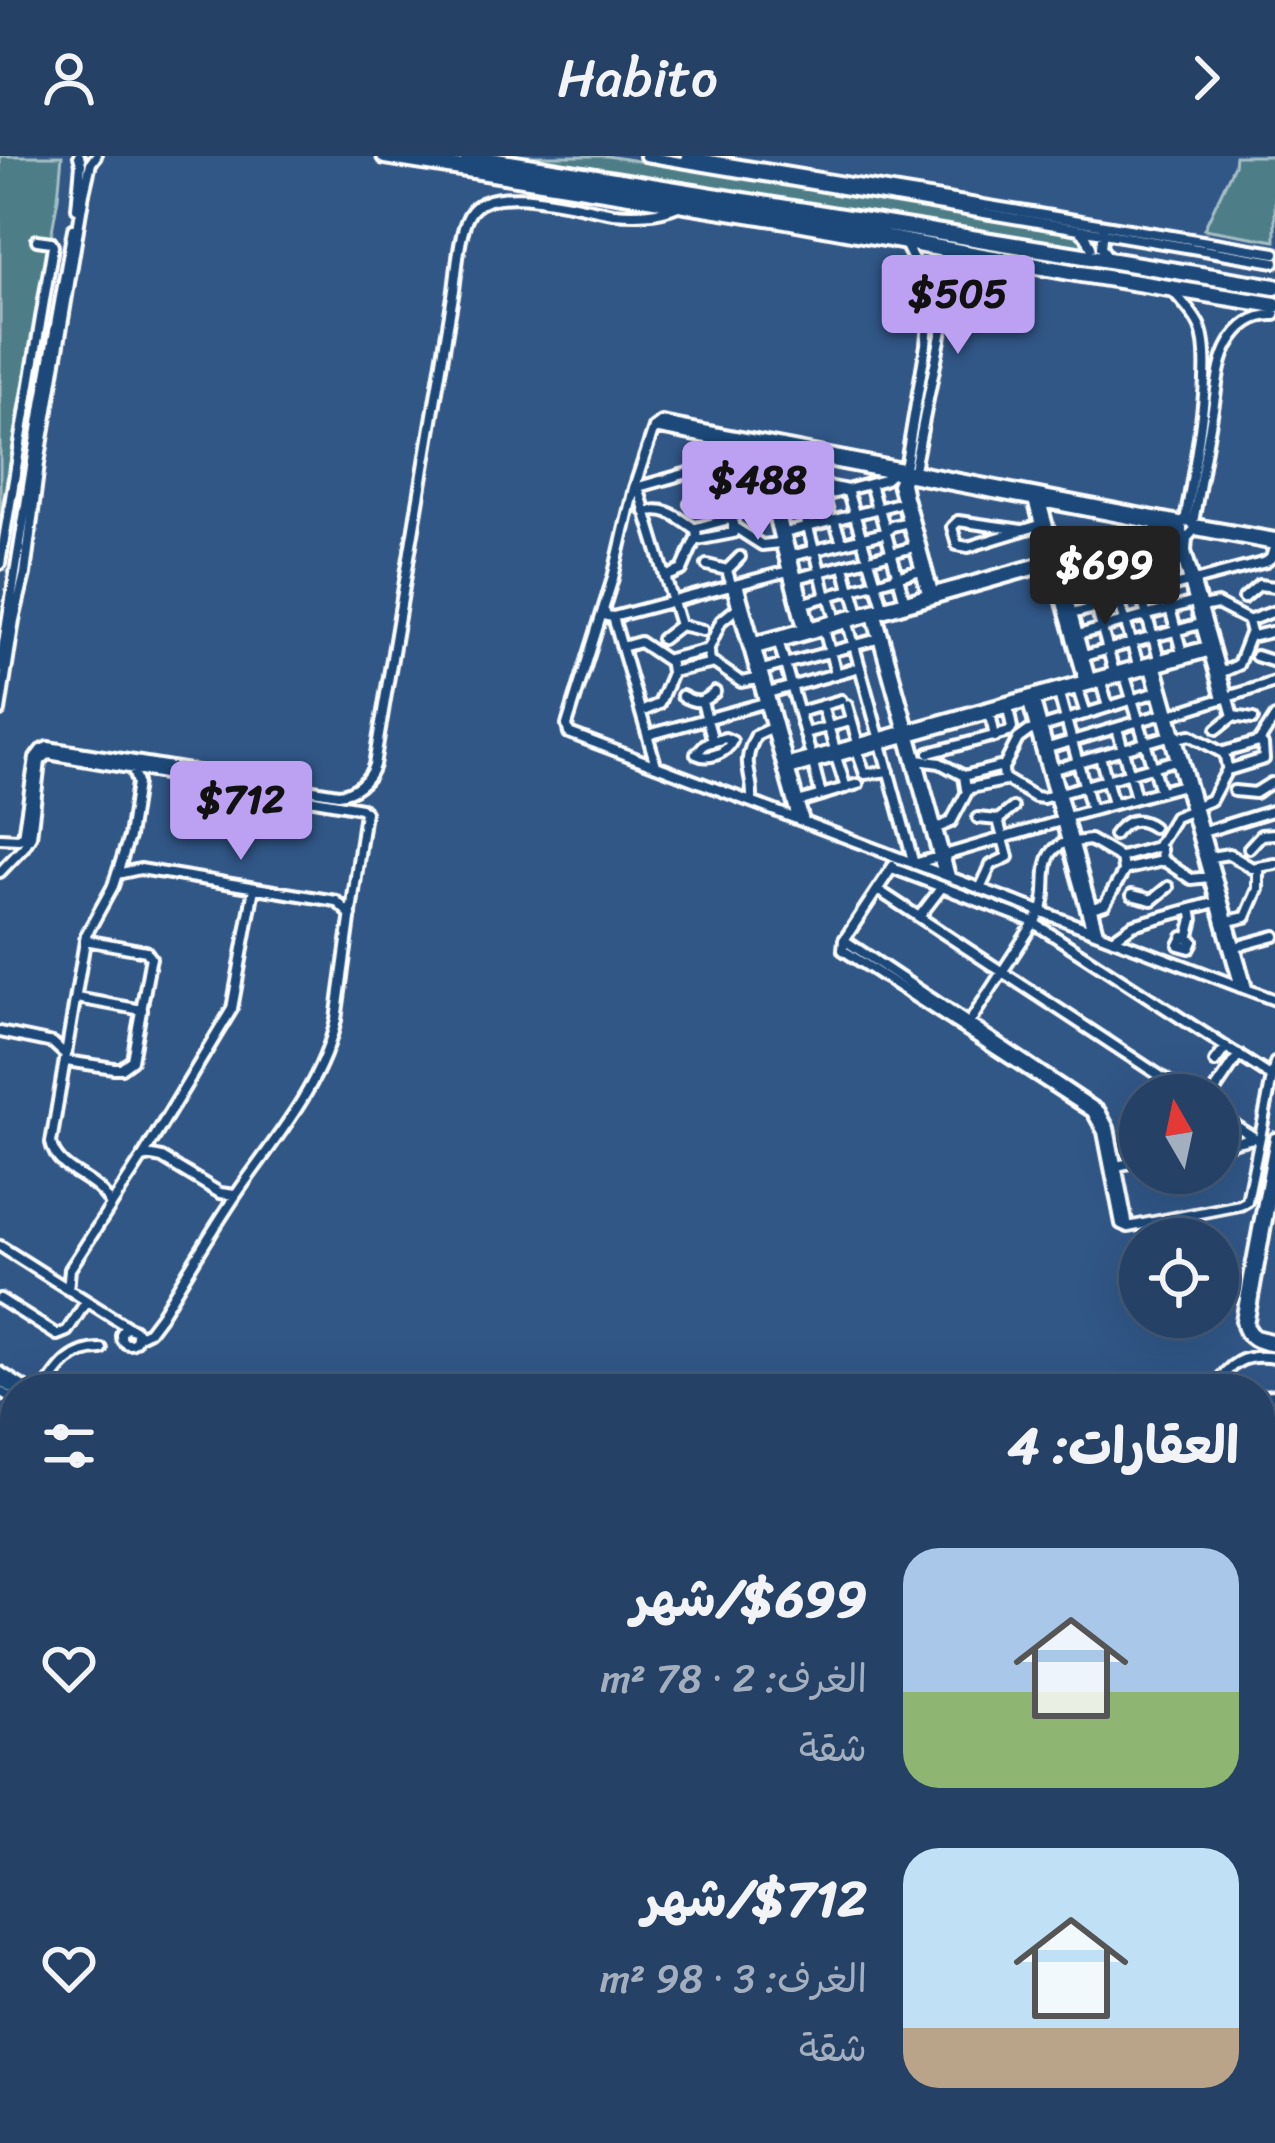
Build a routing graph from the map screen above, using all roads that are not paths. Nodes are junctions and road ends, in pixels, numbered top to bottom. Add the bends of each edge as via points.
1 (79, 156) edge
2 (95, 156) edge
3 (386, 156) edge
4 (466, 156) edge
5 (645, 156) edge
6 (686, 156) edge
7 (485, 158) edge
8 (752, 170) junction
9 (81, 193) junction
10 (931, 200) junction
11 (685, 203) junction
12 (1100, 227) junction
13 (1077, 228) junction
14 (1121, 234) junction
15 (1162, 238) junction
16 (37, 240) dead end
17 (903, 241) junction
18 (1084, 251) junction
19 (1107, 255) junction
20 (1275, 258) edge
21 (1013, 262) junction
22 (1275, 287) edge
23 (1171, 289) junction
24 (1275, 305) edge
25 (1275, 315) edge
26 (928, 322) junction
27 (942, 325) junction
28 (653, 428) junction
29 (759, 450) junction
30 (795, 454) junction
31 (912, 457) junction
32 (833, 458) junction
33 (818, 462) dead end
34 (698, 470) junction
35 (904, 473) junction
36 (790, 478) junction
37 (778, 481) dead end
38 (765, 483) junction
39 (813, 483) junction
40 (870, 484) junction
41 (636, 487) junction
42 (985, 487) junction
43 (847, 490) junction
44 (704, 491) junction
45 (724, 494) dead end
46 (824, 496) junction
47 (1037, 501) junction
48 (774, 502) junction
49 (801, 502) junction
50 (902, 502) junction
51 (690, 504) dead end
52 (878, 508) junction
53 (1096, 508) junction
54 (645, 512) junction
55 (854, 515) junction
56 (1140, 520) junction
57 (832, 521) junction
58 (908, 522) junction
59 (732, 523) junction
60 (1040, 524) junction
61 (991, 526) junction
62 (807, 527) junction
63 (1022, 530) junction
64 (885, 531) junction
65 (1183, 531) junction
66 (696, 533) junction
67 (1143, 533) junction
68 (783, 538) junction
69 (858, 539) junction
70 (992, 540) junction
71 (842, 543) junction
72 (1275, 543) edge
73 (914, 547) junction
74 (1116, 547) junction
75 (1100, 549) junction
76 (814, 550) junction
77 (892, 554) junction
78 (791, 556) junction
79 (740, 557) dead end
80 (865, 558) junction
81 (1054, 561) junction
82 (1183, 561) junction
83 (0, 564) edge
84 (1255, 565) junction
85 (706, 566) dead end
86 (844, 566) junction
87 (1159, 567) junction
88 (727, 570) junction
89 (921, 570) junction
90 (788, 571) junction
91 (820, 572) junction
92 (1135, 574) junction
93 (898, 577) junction
94 (665, 578) junction
95 (797, 578) junction
96 (1119, 578) junction
97 (986, 580) junction
98 (1192, 582) junction
99 (18, 583) junction
100 (876, 583) junction
101 (734, 585) junction
102 (1090, 585) junction
103 (1259, 585) junction
104 (1072, 586) dead end
105 (1275, 587) edge
106 (1165, 589) junction
107 (851, 590) junction
108 (930, 593) junction
109 (1141, 595) junction
110 (828, 596) junction
111 (1244, 598) dead end
112 (673, 601) junction
113 (1120, 601) junction
114 (804, 603) junction
115 (882, 603) dead end
116 (905, 603) junction
117 (1198, 605) junction
118 (856, 606) dead end
119 (737, 608) junction
120 (1096, 608) junction
121 (1170, 609) junction
122 (1275, 611) edge
123 (608, 614) junction
124 (834, 614) dead end
125 (874, 615) junction
126 (1147, 616) junction
127 (1071, 618) junction
128 (847, 619) junction
129 (1248, 620) junction
130 (1125, 622) junction
131 (1203, 623) junction
132 (680, 626) junction
133 (807, 627) junction
134 (1102, 628) junction
135 (703, 630) dead end
136 (1176, 631) junction
137 (1275, 631) edge
138 (824, 633) dead end
139 (1251, 633) junction
140 (1078, 635) junction
141 (1153, 637) junction
142 (662, 639) dead end
143 (878, 639) junction
144 (802, 640) dead end
145 (777, 642) junction
146 (1131, 643) junction
147 (755, 645) junction
148 (854, 646) junction
149 (622, 647) junction
150 (1208, 649) junction
151 (1108, 650) junction
152 (830, 652) junction
153 (1183, 653) junction
154 (709, 655) junction
155 (1084, 656) junction
156 (1256, 656) dead end
157 (807, 658) junction
158 (668, 661) junction
159 (1275, 662) edge
160 (785, 664) junction
161 (1138, 665) junction
162 (1155, 665) junction
163 (860, 667) junction
164 (0, 668) edge
165 (1114, 672) junction
166 (672, 673) junction
167 (1220, 673) junction
168 (836, 674) junction
169 (761, 676) junction
170 (1125, 676) junction
171 (1101, 682) junction
172 (1275, 682) edge
173 (1084, 683) junction
174 (791, 686) junction
175 (716, 692) dead end
176 (1157, 692) junction
177 (1053, 693) junction
178 (682, 696) dead end
179 (766, 698) junction
180 (1132, 699) junction
181 (1224, 699) junction
182 (702, 702) junction
183 (1032, 702) junction
184 (822, 705) junction
185 (1108, 707) junction
186 (1008, 708) junction
187 (0, 711) edge
188 (640, 712) junction
189 (799, 712) junction
190 (1087, 713) junction
191 (979, 715) junction
192 (1165, 716) junction
193 (1233, 716) junction
194 (1275, 717) edge
195 (706, 719) junction
196 (1253, 719) dead end
197 (1064, 720) junction
198 (851, 721) junction
199 (1139, 722) junction
200 (952, 724) junction
201 (828, 727) junction
202 (771, 728) junction
203 (1039, 728) junction
204 (1117, 728) junction
205 (934, 729) junction
206 (1217, 729) dead end
207 (908, 733) junction
208 (805, 734) junction
209 (1094, 734) junction
210 (648, 735) junction
211 (995, 736) junction
212 (713, 741) dead end
213 (880, 741) junction
214 (1070, 741) junction
215 (975, 742) junction
216 (1173, 742) junction
217 (1258, 742) junction
218 (1145, 743) junction
219 (957, 746) junction
220 (780, 747) junction
221 (859, 748) junction
222 (1048, 748) junction
223 (1123, 750) junction
224 (835, 751) junction
225 (810, 752) dead end
226 (1223, 753) junction
227 (1100, 756) junction
228 (1265, 758) junction
229 (918, 760) junction
230 (1176, 760) junction
231 (1077, 763) junction
232 (1275, 764) edge
233 (657, 766) junction
234 (789, 766) junction
235 (132, 767) junction
236 (814, 767) dead end
237 (1153, 767) junction
238 (1003, 768) junction
239 (1228, 768) junction
240 (150, 770) junction
241 (889, 771) junction
242 (1129, 773) junction
243 (1053, 775) junction
244 (964, 776) junction
245 (1005, 779) junction
246 (1106, 780) junction
247 (137, 783) junction
248 (1271, 783) dead end
249 (858, 784) dead end
250 (1183, 785) junction
251 (1084, 786) junction
252 (846, 788) junction
253 (968, 790) junction
254 (1160, 791) junction
255 (1234, 791) dead end
256 (1057, 794) junction
257 (1255, 794) junction
258 (821, 795) junction
259 (1131, 799) junction
260 (752, 802) junction
261 (798, 802) junction
262 (927, 802) junction
263 (1113, 804) junction
264 (1013, 808) dead end
265 (1193, 808) junction
266 (1091, 810) junction
267 (1275, 810) edge
268 (1261, 815) junction
269 (978, 818) dead end
270 (1064, 819) junction
271 (998, 820) junction
272 (1131, 820) junction
273 (801, 821) junction
274 (1153, 827) dead end
275 (937, 828) junction
276 (1203, 832) junction
277 (1271, 834) edge
278 (1114, 836) dead end
279 (1003, 838) junction
280 (3, 840) edge
281 (1071, 842) junction
282 (1157, 848) junction
283 (1250, 848) dead end
284 (23, 849) junction
285 (125, 853) junction
286 (942, 856) junction
287 (1210, 857) junction
288 (898, 858) junction
289 (1121, 858) junction
290 (1163, 860) junction
291 (914, 864) junction
292 (1275, 864) edge
293 (892, 868) junction
294 (1258, 868) junction
295 (140, 869) junction
296 (1124, 871) junction
297 (0, 872) edge
298 (1210, 873) junction
299 (117, 874) junction
300 (947, 876) junction
301 (942, 886) junction
302 (1168, 887) dead end
303 (254, 888) junction
304 (980, 889) junction
305 (878, 890) junction
306 (356, 892) junction
307 (1132, 895) dead end
308 (1152, 900) junction
309 (336, 901) junction
310 (1088, 901) junction
311 (1216, 902) junction
312 (1191, 909) junction
313 (1041, 912) junction
314 (352, 916) junction
315 (919, 917) junction
316 (1158, 918) junction
317 (1228, 921) junction
318 (1034, 922) junction
319 (1095, 932) junction
320 (1275, 936) edge
321 (1188, 938) dead end
322 (1113, 939) junction
323 (85, 940) junction
324 (1235, 947) junction
325 (1002, 972) junction
326 (1244, 988) junction
327 (77, 998) junction
328 (1275, 1000) edge
329 (142, 1010) junction
330 (966, 1026) junction
331 (0, 1032) edge
332 (70, 1032) junction
333 (47, 1041) junction
334 (1226, 1047) junction
335 (1239, 1055) junction
336 (66, 1058) junction
337 (1215, 1062) dead end
338 (1275, 1064) edge
339 (1157, 1074) edge
340 (1227, 1074) edge
341 (1272, 1077) edge
342 (1239, 1127) edge
343 (156, 1134) junction
344 (1258, 1138) junction
345 (1275, 1138) edge
346 (1239, 1142) edge
347 (142, 1158) junction
348 (162, 1158) junction
349 (1119, 1166) edge
350 (1113, 1167) junction
351 (1275, 1175) edge
352 (100, 1189) junction
353 (121, 1190) junction
354 (220, 1193) junction
355 (1268, 1194) junction
356 (236, 1195) junction
357 (111, 1206) junction
358 (227, 1210) junction
359 (0, 1246) edge
360 (70, 1269) junction
361 (48, 1277) junction
362 (68, 1290) junction
363 (0, 1299) edge
364 (86, 1302) junction
365 (115, 1318) junction
366 (135, 1332) junction
367 (114, 1344) junction
368 (1275, 1344) edge
369 (1275, 1358) edge
370 (55, 1374) edge
371 (1223, 1374) edge

1 - 9 street
2 - 9 street
3 - 11 highway
4 - 7 highway
5 - 8 street
6 - 8 street
7 - 18 highway
8 - 10 street
9 - 99 street
10 - 12 street
10 - 13 street
11 - 17 highway
11 - 280 street via 630,214 504,197 476,207 466,222 370,776 341,794 46,748 35,758 23,836
12 - 13 street
12 - 14 street
12 - 15 street
12 - 18 street
12 - 19 street
13 - 18 street via 1086,236
14 - 15 street
14 - 19 street via 1108,242
15 - 20 street
16 - 83 street via 53,246
17 - 21 highway
17 - 26 street via 928,292
18 - 19 highway
19 - 22 highway
21 - 23 highway
21 - 27 street via 964,279
23 - 24 highway
23 - 65 street via 1195,317 1205,346
25 - 65 street via 1249,322 1226,350
26 - 27 street
26 - 31 street
27 - 31 street
28 - 29 street
28 - 32 street via 662,422
28 - 41 street
29 - 30 street
29 - 34 street
29 - 38 street
29 - 48 street
30 - 32 street
30 - 36 street
31 - 35 street
32 - 35 street
33 - 39 street
34 - 41 street
34 - 44 street
35 - 40 street
35 - 42 street
35 - 50 street via 897,482
36 - 37 street
36 - 39 street
38 - 48 street
38 - 59 street via 745,491
39 - 43 street
40 - 43 street
40 - 52 street
41 - 54 street
41 - 123 street
42 - 47 street
42 - 53 street
43 - 46 street
43 - 55 street
44 - 45 street
44 - 51 street
46 - 49 street
46 - 57 street
47 - 53 street
47 - 60 street
47 - 81 street
48 - 49 street
48 - 68 street
49 - 62 street
50 - 52 street
50 - 58 street
50 - 108 street
52 - 55 street
52 - 64 street
53 - 56 street
53 - 65 street
54 - 66 street via 669,511
54 - 94 street
55 - 57 street
55 - 69 street
56 - 65 street
56 - 67 street
57 - 62 street
57 - 71 street
58 - 64 street
58 - 73 street
59 - 66 street
59 - 68 street via 762,544
60 - 63 street
60 - 81 street
61 - 63 street
61 - 70 street
61 - 70 street via 958,521 952,530 961,548
62 - 68 street
62 - 76 street
63 - 70 street
64 - 69 street
64 - 77 street
65 - 67 street
65 - 72 street
65 - 74 street
65 - 82 street
65 - 98 street
66 - 94 street via 682,570
67 - 75 street
68 - 78 street
68 - 90 street
69 - 71 street
69 - 80 street
71 - 76 street
72 - 84 street via 1269,560
73 - 77 street
73 - 89 street
74 - 75 street
74 - 96 street
75 - 81 street
76 - 78 street
76 - 91 street
77 - 80 street
77 - 93 street
78 - 95 street
79 - 88 street
80 - 86 street
80 - 100 street
81 - 97 street
81 - 127 street
82 - 87 street
82 - 98 street
84 - 98 street
84 - 103 street
85 - 88 street
86 - 91 street
86 - 107 street
87 - 92 street
87 - 106 street
88 - 101 street
89 - 93 street
89 - 108 street
90 - 101 street
90 - 133 street
91 - 95 street
91 - 110 street
92 - 96 street
92 - 109 street
93 - 100 street
93 - 116 street
94 - 112 street
95 - 114 street
96 - 102 street
96 - 113 street
97 - 108 street
97 - 116 street
98 - 106 street
98 - 117 street
99 - 164 street
99 - 187 street
100 - 107 street
100 - 115 street
101 - 112 street
101 - 119 street
101 - 147 street
102 - 104 street
102 - 120 street
103 - 105 street
103 - 111 street
106 - 109 street
106 - 121 street
107 - 110 street
107 - 118 street
108 - 116 street
109 - 113 street
109 - 126 street
110 - 114 street
110 - 124 street
112 - 123 street
112 - 132 street
113 - 120 street
113 - 130 street
114 - 133 street
116 - 125 street
116 - 128 street
117 - 121 street
117 - 129 street via 1217,604
117 - 131 street
119 - 154 street via 721,621
119 - 169 street
120 - 127 street
120 - 134 street
121 - 126 street
121 - 136 street
122 - 129 street
123 - 149 street
123 - 233 street via 567,730
125 - 128 street
125 - 143 street
125 - 207 street
126 - 130 street
126 - 141 street
127 - 140 street
127 - 173 street
128 - 133 street
128 - 145 street
128 - 148 street
129 - 139 street
130 - 134 street
130 - 146 street
131 - 136 street
131 - 150 street
131 - 167 street
132 - 135 street
132 - 142 street
133 - 145 street
134 - 140 street
134 - 151 street
136 - 141 street
136 - 153 street
137 - 139 street
138 - 152 street
139 - 167 street via 1239,664
140 - 155 street
141 - 146 street
141 - 162 street
143 - 148 street
143 - 207 street
144 - 157 street
145 - 147 street
145 - 160 street
146 - 151 street
146 - 161 street
147 - 169 street
148 - 152 street
148 - 163 street
149 - 158 street via 640,642
149 - 188 street
150 - 153 street
150 - 162 street
150 - 181 street
151 - 155 street
151 - 165 street
152 - 157 street
152 - 168 street
153 - 162 street
154 - 158 street
154 - 166 street via 709,664
154 - 169 street via 741,682
155 - 173 street
156 - 159 street
157 - 160 street
158 - 166 street
160 - 169 street
160 - 174 street
161 - 162 street
161 - 165 street
162 - 170 street
162 - 176 street
162 - 192 street
163 - 168 street
163 - 213 street
165 - 173 street
166 - 188 street via 659,704
167 - 181 street
168 - 174 street
169 - 179 street
170 - 171 street
170 - 180 street
171 - 173 street
171 - 185 street
172 - 181 street
173 - 177 street
173 - 190 street
174 - 179 street
174 - 189 street
175 - 182 street
176 - 180 street
176 - 216 street
177 - 183 street
177 - 191 street
177 - 197 street
178 - 182 street
179 - 195 street
179 - 202 street
179 - 220 street
180 - 185 street
180 - 199 street
181 - 192 street
181 - 193 street
182 - 195 street
183 - 186 street
183 - 203 street
184 - 189 street
184 - 198 street via 844,703
184 - 201 street
185 - 190 street
186 - 191 street
186 - 211 street via 1012,730
188 - 210 street
189 - 208 street
190 - 197 street
190 - 209 street
191 - 200 street
191 - 207 street
191 - 211 street
191 - 215 street
192 - 199 street
192 - 216 street
193 - 196 street
193 - 206 street
194 - 217 street
195 - 210 street
195 - 212 street
197 - 203 street
197 - 214 street
198 - 201 street
198 - 221 street
199 - 204 street
199 - 218 street
200 - 205 street
200 - 219 street
201 - 208 street
201 - 224 street
202 - 220 street
202 - 260 street via 756,735 746,758
203 - 222 street
203 - 238 street via 1018,739
203 - 243 street
204 - 209 street
204 - 223 street
205 - 207 street
205 - 219 street via 934,752
207 - 213 street
207 - 229 street
207 - 262 street
208 - 225 street
209 - 214 street
210 - 233 street
211 - 215 street
213 - 221 street
213 - 241 street
214 - 222 street
214 - 231 street
215 - 219 street
216 - 218 street
216 - 226 street via 1190,735
216 - 230 street
216 - 265 street
217 - 226 street
217 - 228 street
218 - 223 street
218 - 237 street
220 - 234 street
220 - 273 street
221 - 224 street
221 - 234 street
221 - 241 street via 862,771
222 - 243 street
223 - 227 street
223 - 242 street
224 - 234 street
224 - 252 street
226 - 239 street
227 - 231 street
227 - 246 street
228 - 232 street
228 - 239 street
229 - 244 street
229 - 262 street
230 - 237 street
230 - 250 street
231 - 243 street
231 - 251 street
233 - 260 street
234 - 261 street
235 - 240 street
235 - 247 street
235 - 284 street via 45,755
236 - 258 street
237 - 242 street
237 - 254 street
238 - 244 street
238 - 245 street
239 - 265 street via 1211,800
240 - 247 street
240 - 306 street via 361,808
241 - 291 street
242 - 246 street
242 - 259 street
243 - 256 street
244 - 253 street
245 - 253 street
245 - 256 street via 1035,797
246 - 251 street
246 - 263 street
247 - 285 street
248 - 257 street
249 - 252 street
250 - 254 street
250 - 265 street
251 - 256 street
251 - 266 street
252 - 258 street
253 - 275 street via 951,822
254 - 259 street
255 - 257 street
256 - 270 street
257 - 268 street
258 - 261 street
259 - 263 street
259 - 272 street
260 - 273 street
261 - 273 street
262 - 275 street
262 - 286 street
263 - 266 street
264 - 271 street
265 - 276 street
265 - 282 street via 1174,817
265 - 298 street
266 - 270 street
267 - 268 street
268 - 276 street
268 - 277 street
269 - 271 street
270 - 279 street
270 - 281 street
271 - 279 street
272 - 274 street
272 - 278 street
273 - 288 street
275 - 286 street
276 - 287 street
277 - 283 street
279 - 286 street
279 - 304 street via 1008,857 991,865
280 - 284 street
281 - 289 street via 1090,840
281 - 310 street
281 - 313 street via 1050,854
282 - 289 street
282 - 290 street
284 - 297 street
285 - 295 street
285 - 299 street
286 - 291 street
286 - 300 street
287 - 294 street via 1228,854
287 - 298 street
288 - 291 street
288 - 293 street
289 - 296 street
290 - 296 street
290 - 298 street via 1191,879
291 - 300 street
292 - 294 street
293 - 301 street
293 - 305 street
294 - 317 street via 1246,916
295 - 299 street
295 - 303 street
296 - 310 street via 1105,904
298 - 311 street
298 - 317 street
299 - 323 street
300 - 304 street
301 - 315 street
301 - 318 street
302 - 308 street
303 - 309 street
303 - 343 street via 232,1009
304 - 313 street
305 - 315 street
305 - 330 street via 843,950
306 - 309 street
306 - 314 street
307 - 308 street
308 - 316 street
309 - 314 street
310 - 319 street
311 - 312 street
311 - 326 street
312 - 316 street
312 - 321 street
313 - 318 street
313 - 319 street
314 - 356 street via 328,1049
315 - 325 street
316 - 322 street
317 - 324 street
318 - 325 street
318 - 334 street
319 - 322 street
320 - 324 street
322 - 326 street
323 - 327 street
323 - 329 street via 149,954
324 - 326 street
325 - 330 street
325 - 339 street
326 - 328 street
327 - 329 street
327 - 332 street
329 - 336 street via 127,1065
330 - 350 street via 1092,1112
331 - 333 street
332 - 333 street
332 - 336 street
333 - 336 street
334 - 335 street
334 - 337 street
335 - 340 street
335 - 341 street
336 - 352 street via 52,1151
338 - 341 street
341 - 344 street
342 - 344 street
343 - 347 street
343 - 348 street
344 - 346 street
344 - 350 street via 1245,1202 1128,1227
345 - 355 street
347 - 348 street
347 - 353 street
348 - 354 street
349 - 350 street
351 - 355 street
352 - 353 street
352 - 357 street
353 - 357 street
354 - 356 street
354 - 358 street
355 - 368 street via 1248,1331
356 - 358 street
357 - 360 street
358 - 366 street via 152,1329
359 - 361 street
360 - 361 street
360 - 362 street
361 - 362 street
362 - 364 street
363 - 364 street via 57,1335
364 - 365 street
365 - 366 street
365 - 367 street
366 - 367 street via 133,1342
367 - 370 street via 80,1353
369 - 371 street via 1244,1358

